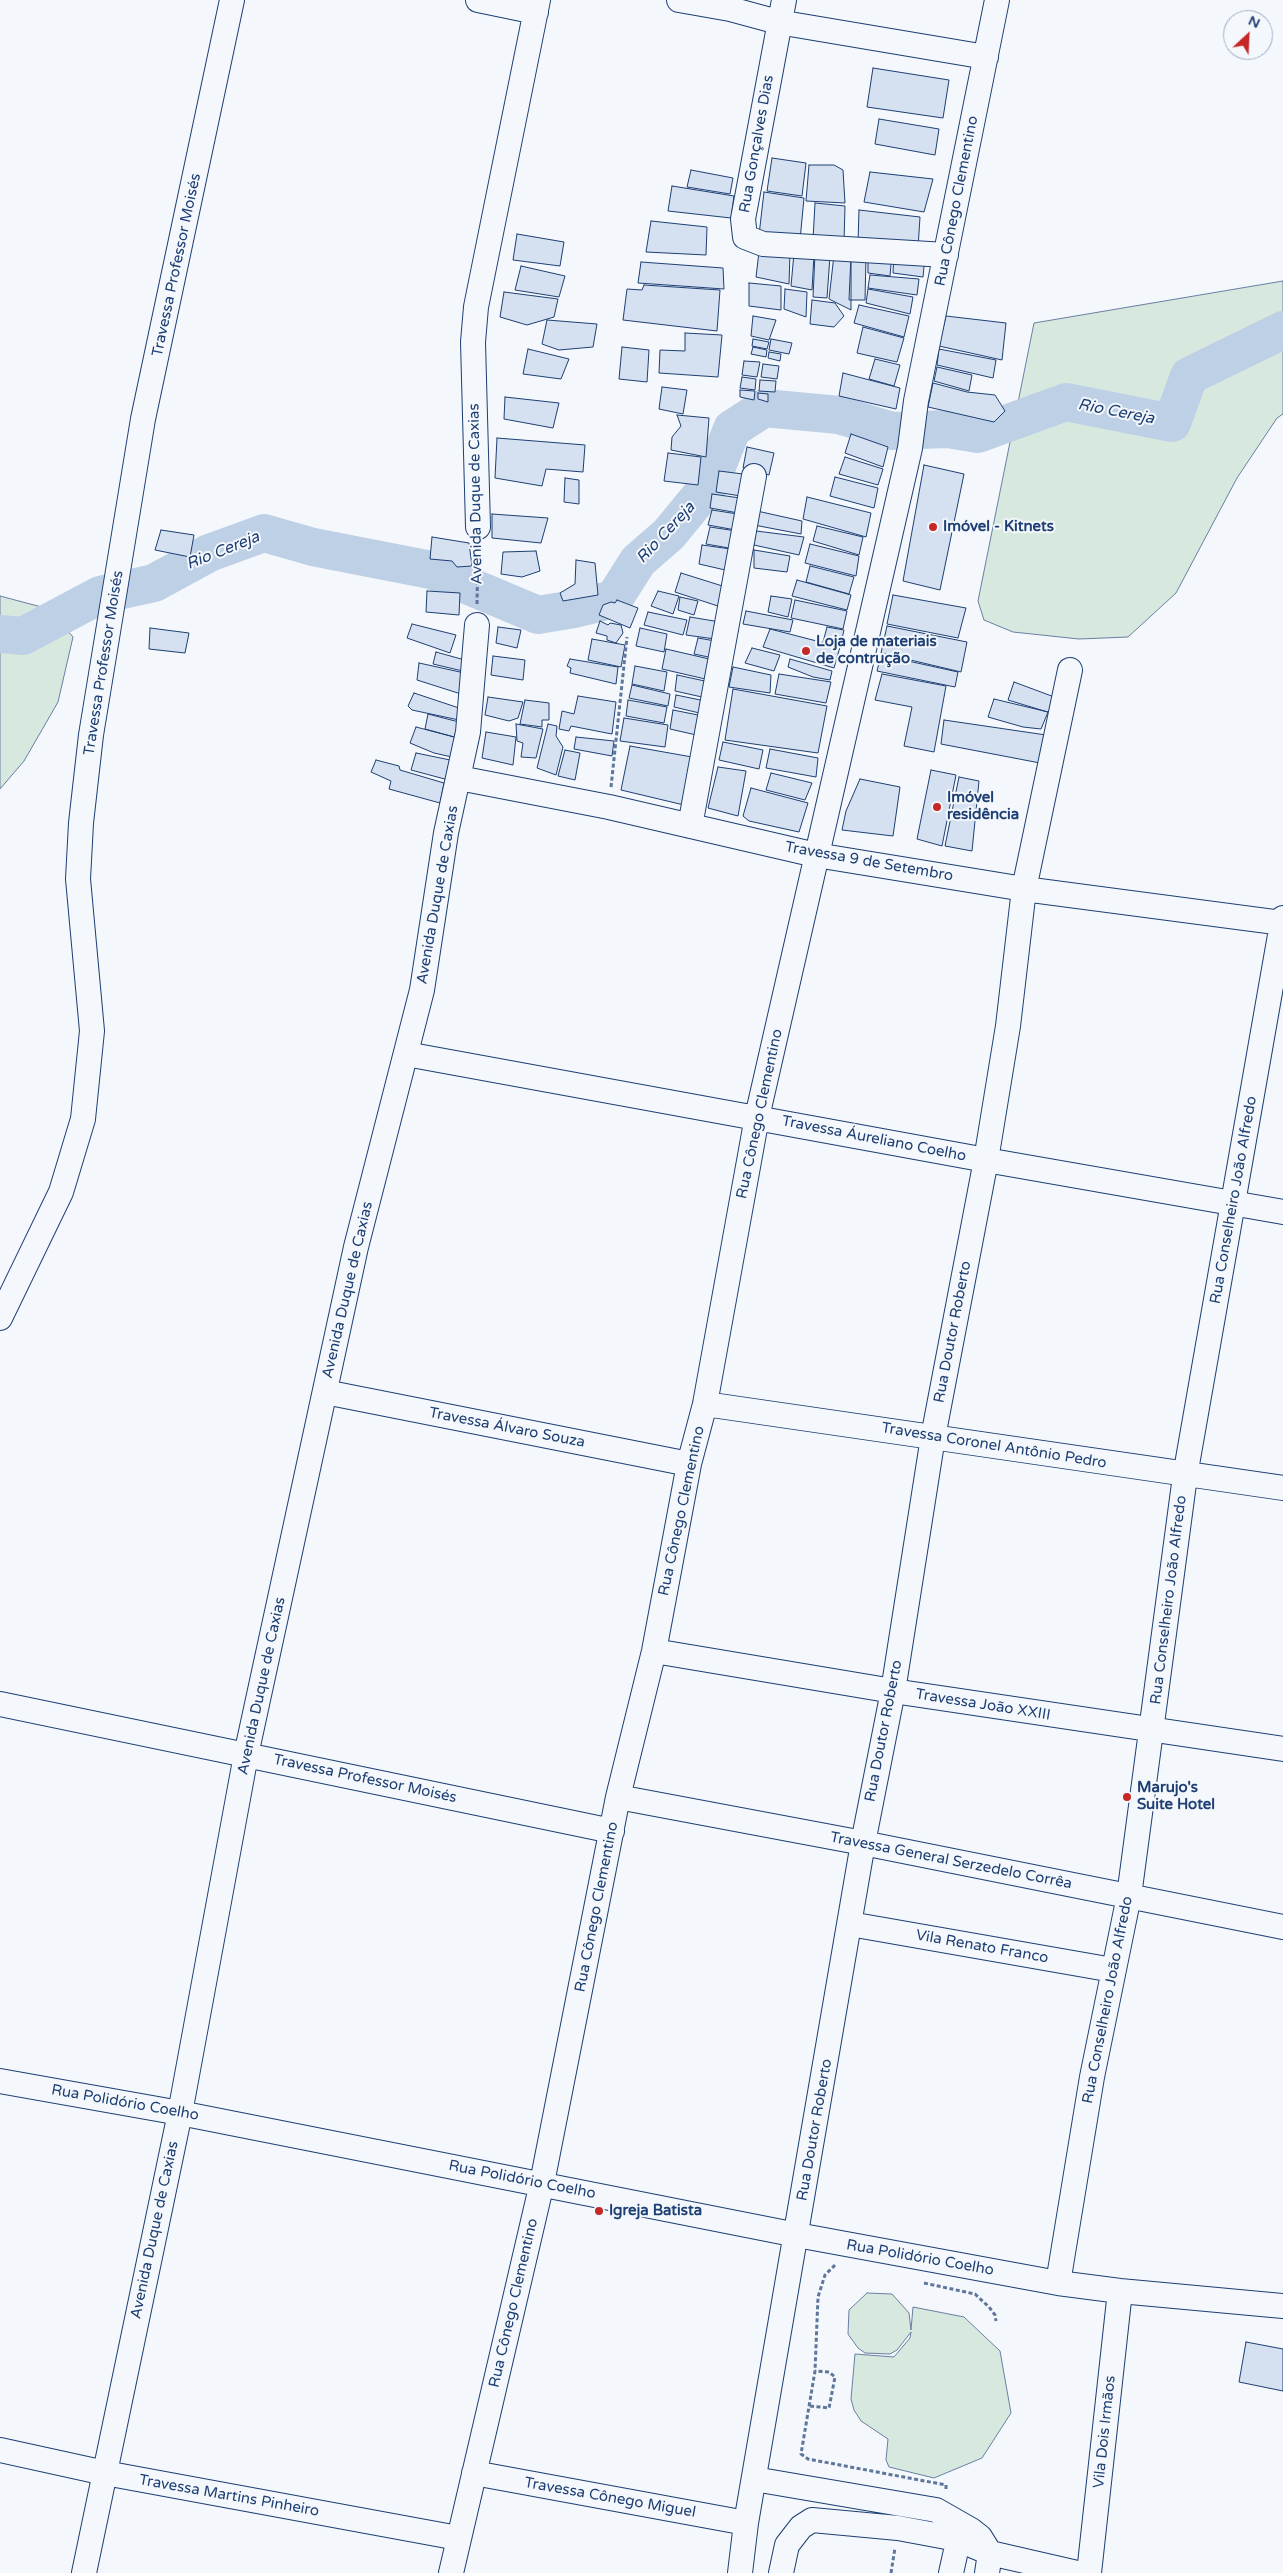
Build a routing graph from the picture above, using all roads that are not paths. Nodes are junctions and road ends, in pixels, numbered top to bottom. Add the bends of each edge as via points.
1 (232, 0) edge
2 (478, 0) edge
3 (679, 0) edge
4 (997, 0) edge
5 (537, 6) edge
6 (781, 11) edge
7 (986, 57) junction
8 (946, 255) junction
9 (754, 476) dead end
10 (478, 528) road end
11 (477, 625) road end
12 (1070, 670) dead end
13 (459, 778) junction
14 (690, 826) junction
15 (816, 855) junction
16 (1024, 889) junction
17 (1283, 921) edge
18 (406, 1054) junction
19 (757, 1117) junction
20 (986, 1160) junction
21 (1233, 1204) junction
22 (1283, 1212) edge
23 (0, 1318) edge
24 (325, 1392) junction
25 (705, 1404) junction
26 (933, 1437) junction
27 (689, 1464) junction
28 (1185, 1476) junction
29 (1283, 1488) edge
30 (654, 1651) junction
31 (893, 1691) junction
32 (0, 1704) edge
33 (1152, 1730) junction
34 (1283, 1749) edge
35 (246, 1755) junction
36 (618, 1797) junction
37 (612, 1831) junction
38 (862, 1843) junction
39 (1129, 1896) junction
40 (850, 1924) junction
41 (1283, 1927) edge
42 (1113, 1970) junction
43 (0, 2081) edge
44 (180, 2113) junction
45 (542, 2183) junction
46 (797, 2236) junction
47 (1058, 2283) junction
48 (1120, 2292) junction
49 (1283, 2306) edge
50 (0, 2450) edge
51 (105, 2473) junction
52 (474, 2473) junction
53 (754, 2479) junction
54 (946, 2516) junction
55 (746, 2523) junction
56 (458, 2538) junction
57 (957, 2539) junction
58 (989, 2563) edge
59 (84, 2573) edge
60 (451, 2573) edge
61 (740, 2573) edge
62 (781, 2573) edge
63 (951, 2573) edge
64 (1078, 2573) edge
65 (1089, 2573) edge

1 - 23 street, Travessa Professor Moisés via 143,419 91,736 78,879 92,1031 83,1118 61,1192
2 - 5 street
3 - 6 street via 730,9
4 - 7 street, Rua Cônego Clementino
5 - 10 street, Avenida Duque de Caxias via 476,307 473,342
6 - 7 street
6 - 8 street, Rua Gonçalves Dias via 743,219 745,237 763,244
7 - 8 street, Rua Cônego Clementino
8 - 15 street, Rua Cônego Clementino via 916,401 910,448
9 - 14 street
11 - 13 street, Avenida Duque de Caxias via 468,732
12 - 16 street, Rua Doutor Roberto
13 - 14 street, Travessa 9 de Setembro
13 - 18 street, Avenida Duque de Caxias via 446,833 422,990
14 - 15 street, Travessa 9 de Setembro
15 - 16 street, Travessa 9 de Setembro
15 - 19 street, Rua Cônego Clementino
16 - 17 street, Travessa 9 de Setembro
16 - 20 street, Rua Doutor Roberto via 1008,1026
17 - 21 street, Rua Conselheiro João Alfredo
18 - 19 street, Travessa Áureliano Coelho
18 - 24 street, Avenida Duque de Caxias via 356,1247
19 - 20 street, Travessa Áureliano Coelho
19 - 25 street, Rua Cônego Clementino
20 - 21 street, Travessa Áureliano Coelho
20 - 26 street, Rua Doutor Roberto
21 - 22 street, Travessa Áureliano Coelho
21 - 28 street, Rua Conselheiro João Alfredo
24 - 27 street, Travessa Álvaro Souza
24 - 35 street, Avenida Duque de Caxias
25 - 26 street, Travessa Coronel Antônio Pedro
25 - 27 street, Rua Cônego Clementino
26 - 28 street, Travessa Coronel Antônio Pedro
26 - 31 street, Rua Doutor Roberto
27 - 30 street, Rua Cônego Clementino
28 - 29 street, Travessa Coronel Antônio Pedro
28 - 33 street, Rua Conselheiro João Alfredo
30 - 31 street, Travessa João XXIII
30 - 36 street, Rua Cônego Clementino
31 - 33 street, Travessa João XXIII
31 - 38 street, Rua Doutor Roberto
32 - 35 street, Travessa Professor Moisés
33 - 34 street, Travessa João XXIII
33 - 39 street, Rua Conselheiro João Alfredo
35 - 37 street, Travessa Professor Moisés
35 - 44 street, Avenida Duque de Caxias
36 - 37 street, Rua Cônego Clementino
36 - 38 street, Travessa General Serzedelo Corrêa
37 - 45 street, Rua Cônego Clementino
38 - 39 street, Travessa General Serzedelo Corrêa
38 - 40 street, Rua Doutor Roberto
39 - 41 street, Travessa General Serzedelo Corrêa
39 - 42 street, Rua Conselheiro João Alfredo
40 - 42 street, Vila Renato Franco
40 - 46 street, Rua Doutor Roberto
42 - 47 street, Rua Conselheiro João Alfredo
43 - 44 street, Rua Polidório Coelho
44 - 45 street, Rua Polidório Coelho
44 - 51 street, Avenida Duque de Caxias
45 - 46 street, Rua Polidório Coelho
45 - 52 street, Rua Cônego Clementino
46 - 47 street, Rua Polidório Coelho
46 - 53 street, Rua Doutor Roberto
47 - 48 street, Rua Polidório Coelho
48 - 49 street, Rua Polidório Coelho
48 - 65 street, Vila Dois Irmãos
50 - 51 street, Travessa Martins Pinheiro
51 - 56 street, Travessa Martins Pinheiro
51 - 59 street, Avenida Duque de Caxias
52 - 55 street, Travessa Cônego Miguel
52 - 56 street, Rua Cônego Clementino
53 - 54 street via 910,2504 936,2510
53 - 55 street, Rua Doutor Roberto
54 - 57 street
54 - 58 street via 980,2538
55 - 61 street, Rua Doutor Roberto
56 - 60 street, Rua Cônego Clementino
57 - 58 street
57 - 62 street via 898,2528 812,2520 801,2527 787,2545
57 - 63 street
58 - 64 street

